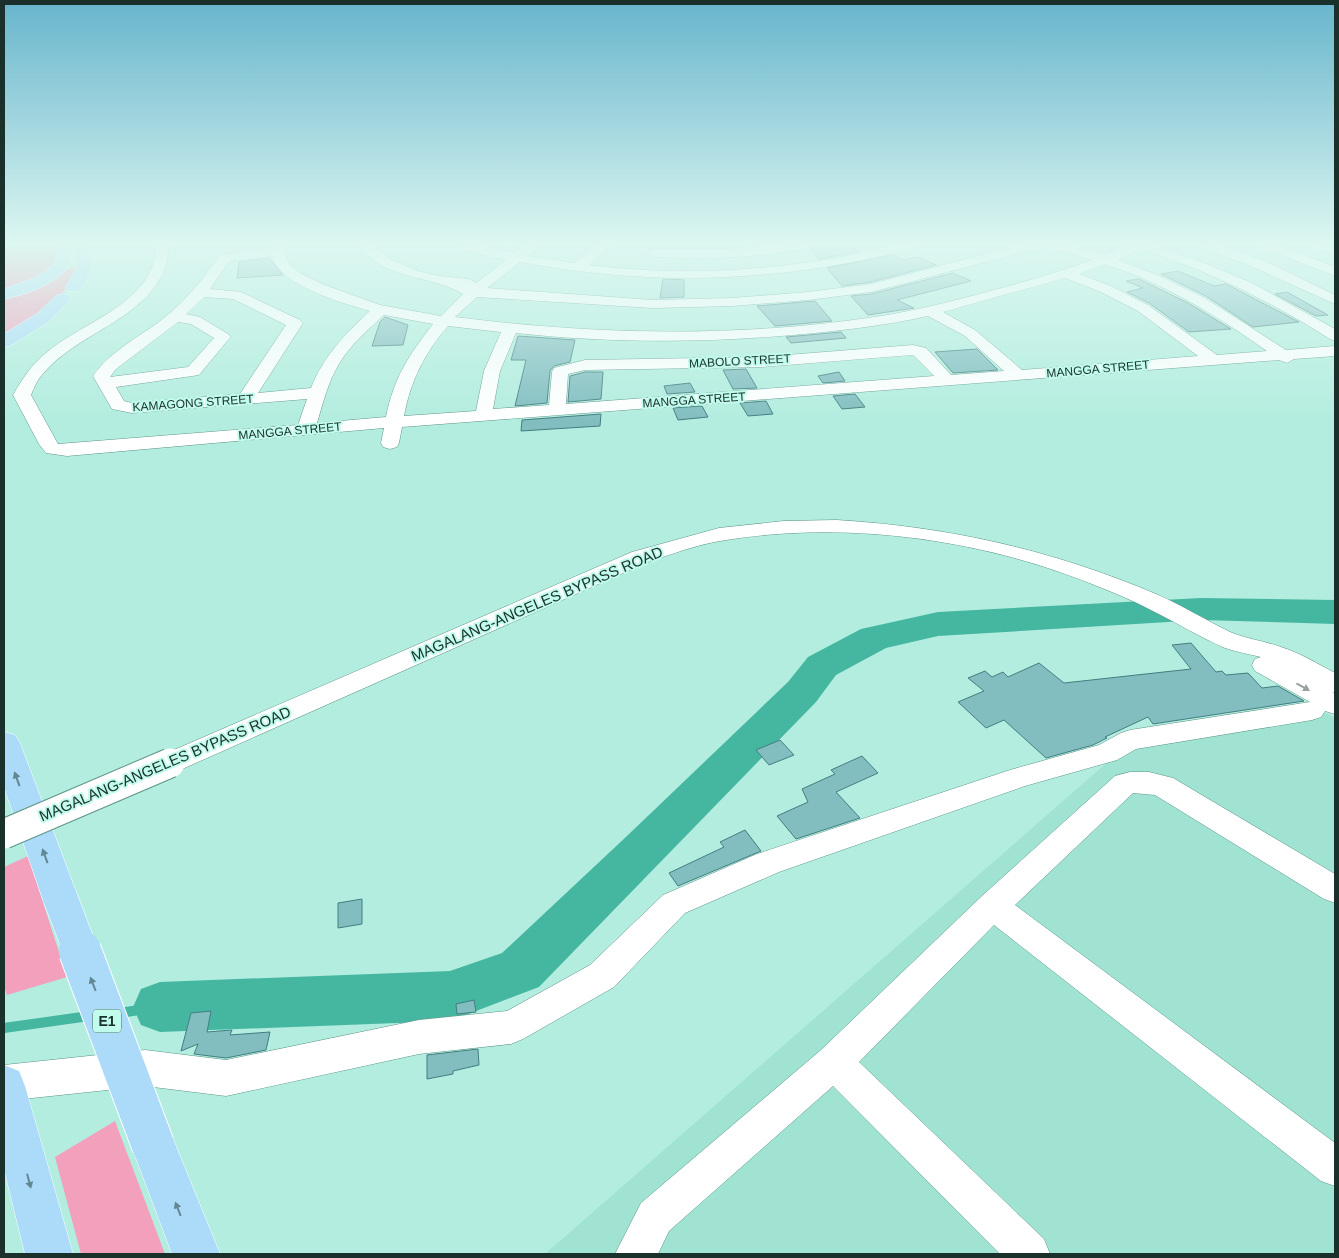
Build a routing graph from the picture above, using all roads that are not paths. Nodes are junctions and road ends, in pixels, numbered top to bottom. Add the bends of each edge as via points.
1 (59, 303) edge
2 (130, 303) edge
3 (190, 303) edge
4 (254, 303) edge
5 (356, 303) edge
6 (460, 303) edge
7 (627, 303) edge
8 (704, 303) edge
9 (965, 303) edge
10 (1133, 303) edge
11 (1204, 303) edge
12 (1279, 303) edge
13 (379, 311) junction
14 (932, 312) junction
15 (176, 317) junction
16 (1335, 320) edge
17 (442, 321) junction
18 (1312, 322) junction
19 (510, 329) junction
20 (1335, 336) edge
21 (4, 342) edge
22 (1335, 351) edge
23 (1282, 354) junction
24 (1213, 360) junction
25 (1302, 369) dead end
26 (1019, 376) junction
27 (947, 381) junction
28 (106, 383) junction
29 (317, 393) junction
30 (245, 399) junction
31 (557, 411) junction
32 (484, 416) junction
33 (394, 422) junction
34 (306, 429) junction
35 (390, 443) dead end
36 (1225, 638) junction
37 (1335, 684) edge
38 (1324, 708) edge
39 (4, 743) edge
40 (4, 834) edge
41 (1335, 890) edge
42 (993, 906) junction
43 (834, 1062) junction
44 (4, 1085) edge
45 (1335, 1167) edge
46 (49, 1254) edge
47 (196, 1254) edge
48 (636, 1254) edge
49 (1029, 1254) edge

1 - 21 highway via 48,314
2 - 34 street, MANGGA STREET via 65,346 26,382 22,395 53,449
3 - 15 street
4 - 30 street via 295,323
5 - 13 street
6 - 17 street
7 - 8 street
9 - 14 street
10 - 24 street
11 - 23 street
12 - 18 street
13 - 17 street
13 - 29 street via 354,334 331,363
14 - 19 street via 770,333 721,335
14 - 26 street via 970,333
15 - 28 street via 110,366 101,376
15 - 28 street via 195,320 223,337 196,368 182,374
16 - 18 street
17 - 19 street
17 - 33 street via 422,347 404,382
18 - 20 street
19 - 32 street via 492,369
22 - 23 street, MANGGA STREET
23 - 24 street, MANGGA STREET
23 - 25 street
24 - 26 street, MANGGA STREET
26 - 27 street, MANGGA STREET
27 - 31 street, MANGGA STREET
27 - 31 street, MABOLO STREET via 920,351 913,350 761,362 585,365 560,372
28 - 30 street, KAMAGONG STREET via 118,405 123,407
29 - 30 street, KAMAGONG STREET
29 - 34 street
31 - 32 street, MANGGA STREET
32 - 33 street, MANGGA STREET
33 - 34 street, MANGGA STREET
33 - 35 street
36 - 37 street, MAGALANG-ANGELES BYPASS ROAD via 1274,653
36 -> 38 street, MAGALANG-ANGELES BYPASS ROAD
36 - 40 street, MAGALANG-ANGELES BYPASS ROAD, bridge via 1146,598 1045,560 975,542 917,532 831,525 729,533 640,557
38 - 44 street via 1130,740 1107,753 1020,777 768,863 674,904 602,976 511,1027 419,1037 226,1078 145,1068
47 -> 39 highway, E1, bridge
41 - 42 street via 1163,786 1138,781 1125,784
42 - 43 street
42 - 45 street
43 - 48 street via 656,1217
43 - 49 street
44 -> 46 highway

